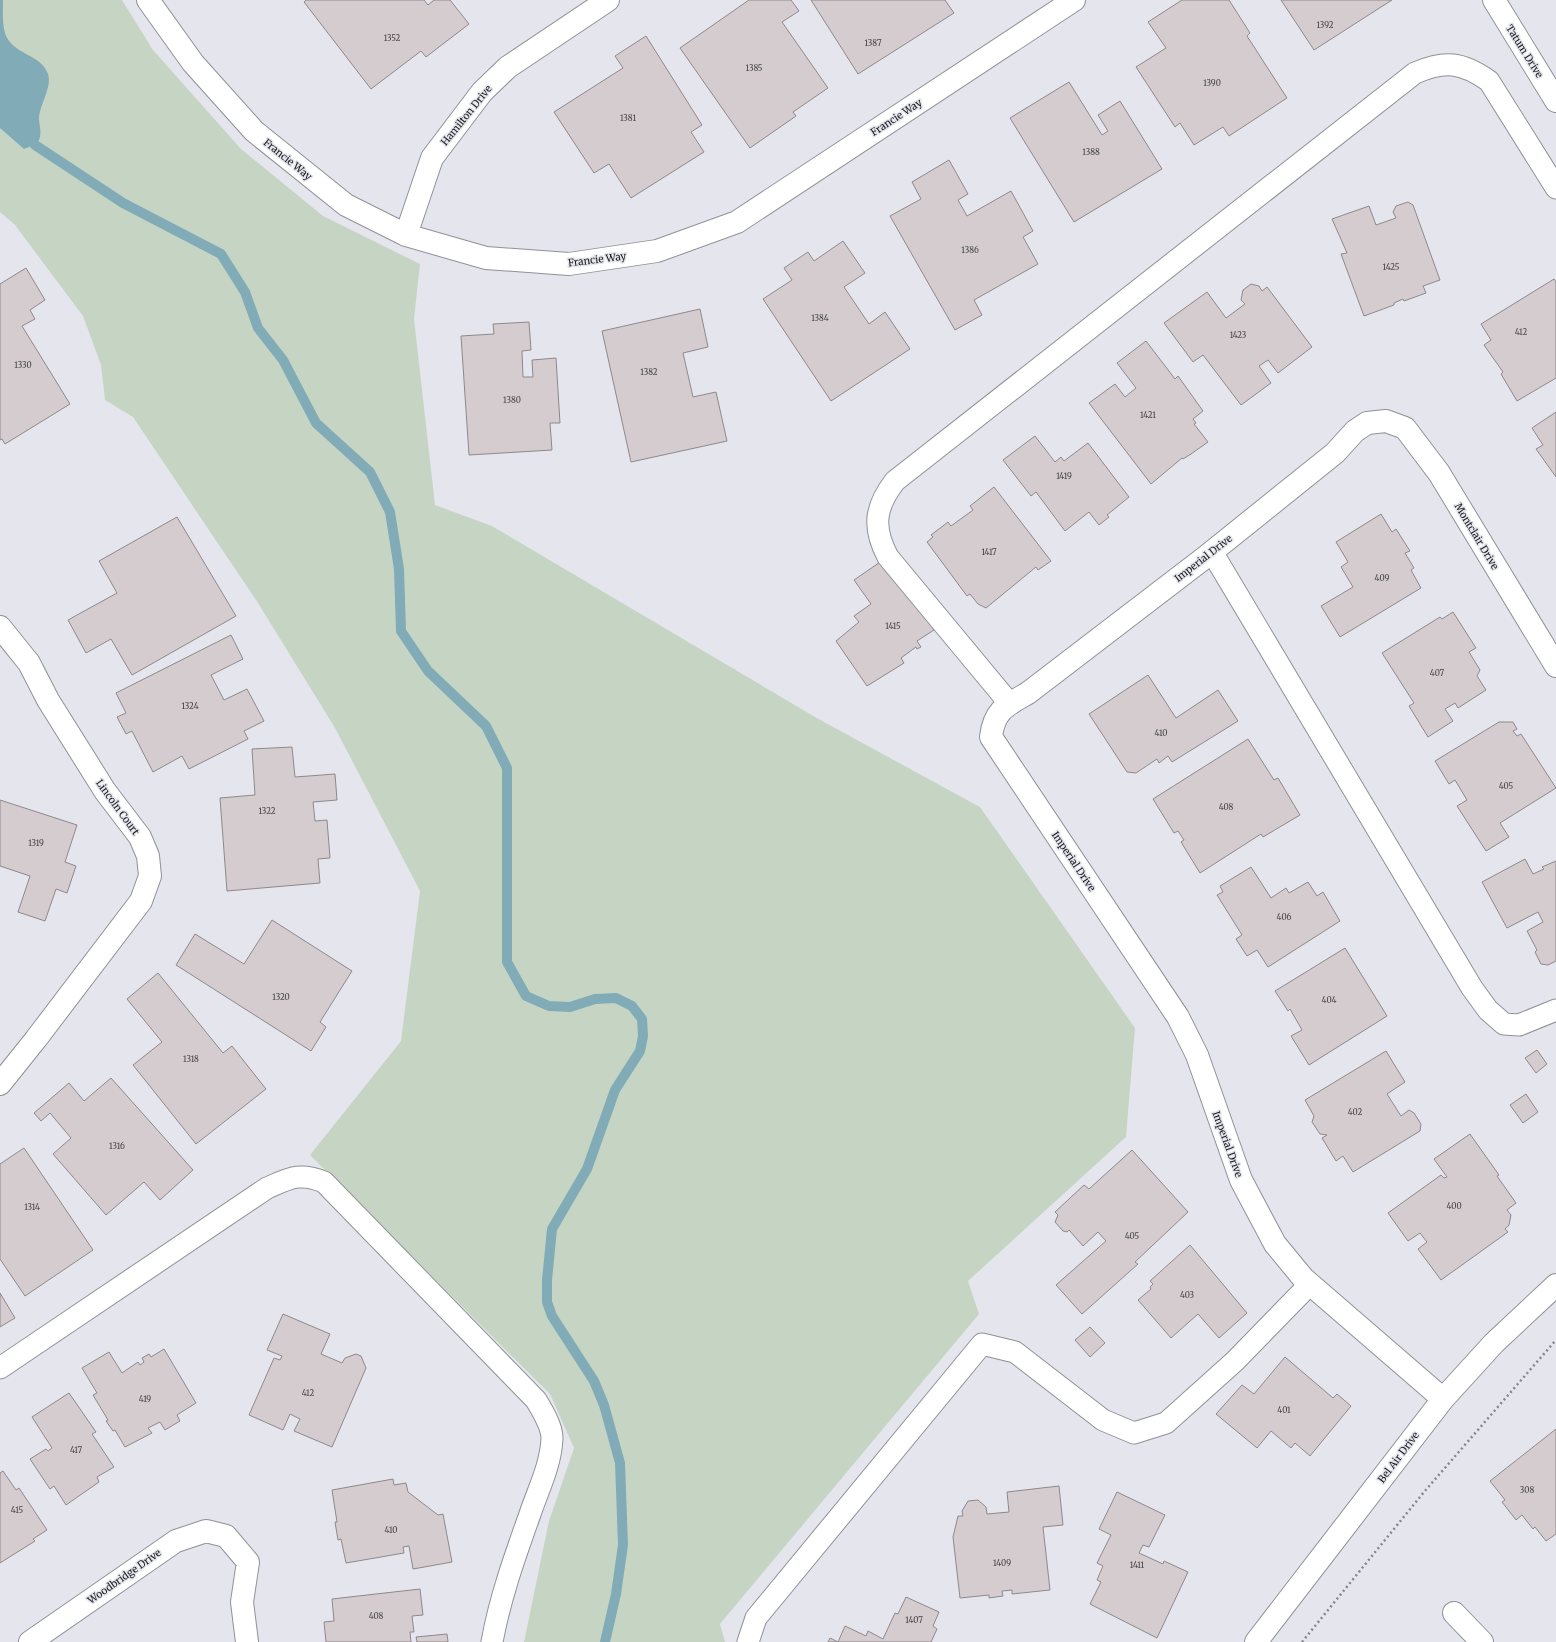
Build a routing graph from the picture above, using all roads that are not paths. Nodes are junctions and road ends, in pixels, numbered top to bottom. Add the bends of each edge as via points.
1 (148, 0) edge
2 (608, 0) edge
3 (1074, 0) edge
4 (1494, 0) edge
5 (1556, 101) edge
6 (1556, 188) edge
7 (406, 235) junction
8 (1386, 421) joint
9 (1212, 552) junction
10 (0, 627) edge
11 (1556, 666) edge
12 (1010, 704) junction
13 (1556, 1010) edge
14 (0, 1084) edge
15 (1310, 1284) junction
16 (1556, 1285) edge
17 (0, 1368) edge
18 (1443, 1399) junction
19 (1454, 1613) dead end
20 (30, 1642) edge
21 (246, 1642) edge
22 (492, 1642) edge
23 (748, 1642) edge
24 (1256, 1642) edge
25 (1482, 1642) edge

1 - 7 street, Francie Way via 193,64 254,131 346,205
2 - 7 street, Hamilton Drive via 508,67 482,92 432,158
3 - 7 street, Francie Way via 737,222 657,251 569,264 486,258
4 - 5 street, Tatum Drive
6 - 12 lane via 1489,81 1472,69 1454,64 1433,65 1415,73 895,481 885,494 879,510 877,526 880,542 888,557
8 - 9 street, Imperial Drive via 1367,424 1355,431 1335,453
8 - 11 street, Montclair Drive via 1405,428 1439,473
9 - 12 street, Imperial Drive via 1028,693
9 - 13 lane via 1468,981 1488,1010 1504,1024 1519,1025
10 - 14 street, Lincoln Court via 29,663 48,700 105,791 140,837 148,856 150,876 142,901
12 - 15 street, Imperial Drive via 1002,708 992,724 991,737 1178,1017 1197,1055 1241,1180 1275,1244
15 - 18 street, Imperial Drive
15 - 23 lane via 1235,1361 1166,1422 1134,1433 1103,1420 1015,1352 982,1344 756,1618
16 - 18 street, Bel Air Drive via 1494,1342
17 - 22 lane via 267,1188 291,1178 310,1176 324,1182 536,1400 545,1416 552,1437 549,1461 510,1569
18 - 24 street, Bel Air Drive
19 - 25 street
20 - 21 street, Woodbridge Drive via 176,1541 206,1531 226,1536 248,1562 242,1602

